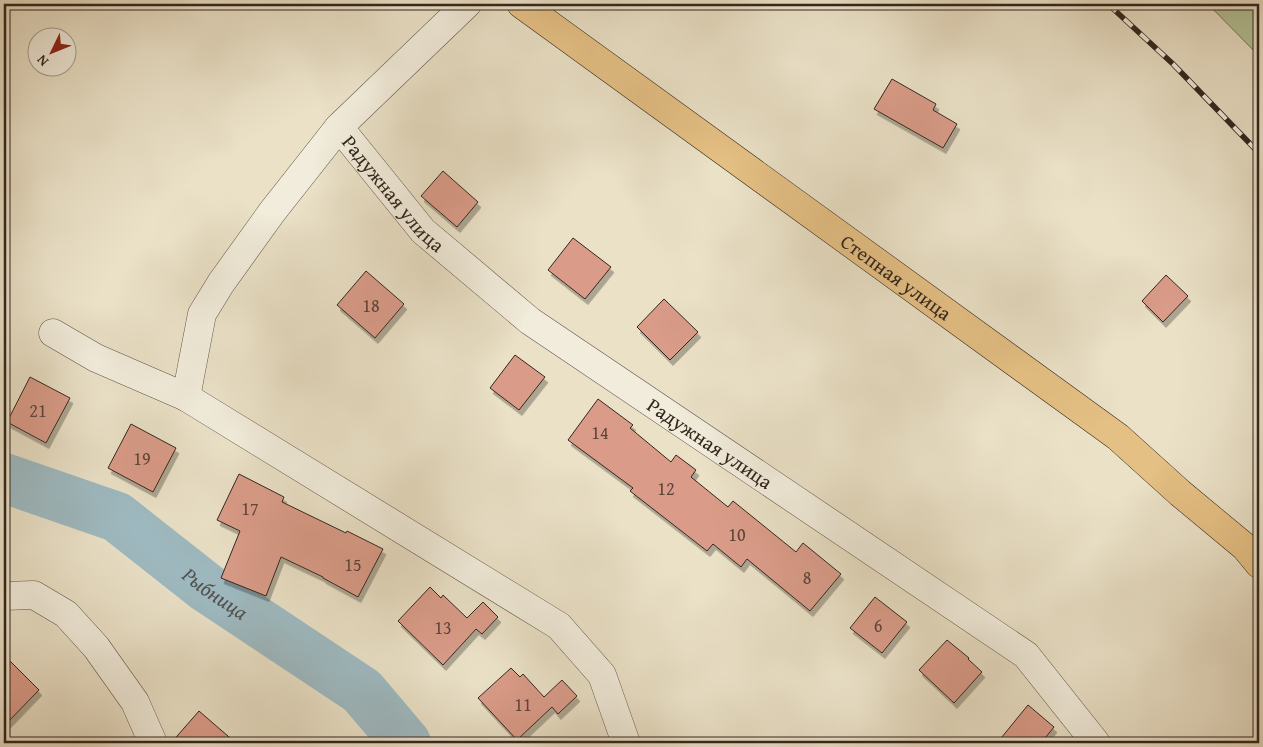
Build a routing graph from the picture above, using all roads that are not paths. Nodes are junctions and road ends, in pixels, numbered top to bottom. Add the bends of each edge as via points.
1 (467, 4) edge
2 (524, 5) edge
3 (339, 127) junction
4 (53, 333) dead end
5 (186, 397) junction
6 (1259, 564) edge
7 (4, 596) edge
8 (154, 743) edge
9 (626, 743) edge
10 (1096, 743) edge

1 - 3 street
2 - 6 main road, Степная улица via 1118,437 1245,547
3 - 5 street via 272,212 202,314
3 - 10 street, Радужная улица via 423,231 530,321 1026,655
4 - 5 street via 96,358
5 - 9 street via 559,626 602,675
7 - 8 street via 34,595 66,614 96,647 135,702

